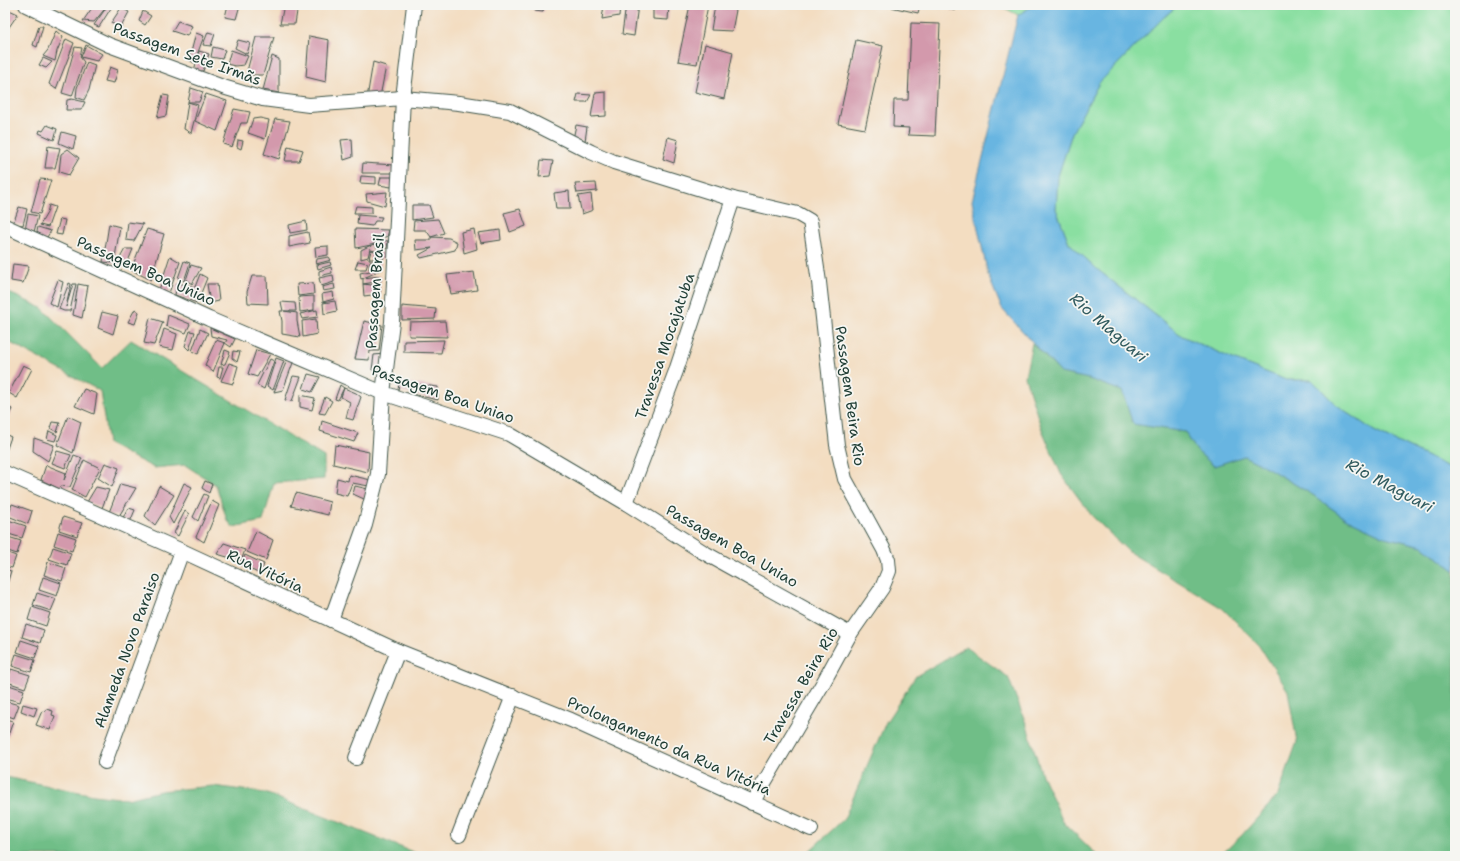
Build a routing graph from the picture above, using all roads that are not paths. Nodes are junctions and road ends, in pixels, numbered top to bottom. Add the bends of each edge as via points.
1 (26, 5) edge
2 (414, 5) edge
3 (403, 98) junction
4 (733, 199) junction
5 (810, 221) joint
6 (5, 226) edge
7 (383, 393) junction
8 (5, 473) edge
9 (626, 503) junction
10 (182, 551) junction
11 (882, 588) joint
12 (331, 620) junction
13 (850, 634) junction
14 (398, 651) junction
15 (513, 696) junction
16 (356, 758) dead end
17 (105, 762) dead end
18 (752, 803) junction
19 (812, 829) dead end
20 (459, 835) dead end

1 - 3 street, Passagem Sete Irmãs via 109,45 263,100 309,105
2 - 3 street, Passagem Brasil
3 - 4 street, Passagem Sete Irmãs via 459,103 510,112 614,162
3 - 7 street, Passagem Brasil via 392,322
4 - 5 street, Passagem Sete Irmãs via 798,214
4 - 9 street, Travessa Mocajatuba via 676,371
5 - 11 street, Passagem Beira Rio via 837,445 845,479 888,560 889,571
6 - 7 street, Passagem Boa Uniao via 209,319
7 - 9 street, Passagem Boa Uniao via 509,434
7 - 12 street, Passagem Brasil via 378,474 365,525
8 - 10 street, Rua Vitória
9 - 13 street, Passagem Boa Uniao via 703,552
10 - 12 street, Rua Vitória
10 - 17 street, Alameda Novo Paraiso
11 - 13 street, Travessa Beira Rio
12 - 14 street, Rua Vitória
13 - 18 street, Travessa Beira Rio
14 - 15 street, Rua Vitória
14 - 16 street
15 - 18 street, Prolongamento da Rua Vitória
15 - 20 street
18 - 19 street, Prolongamento da Rua Vitória

